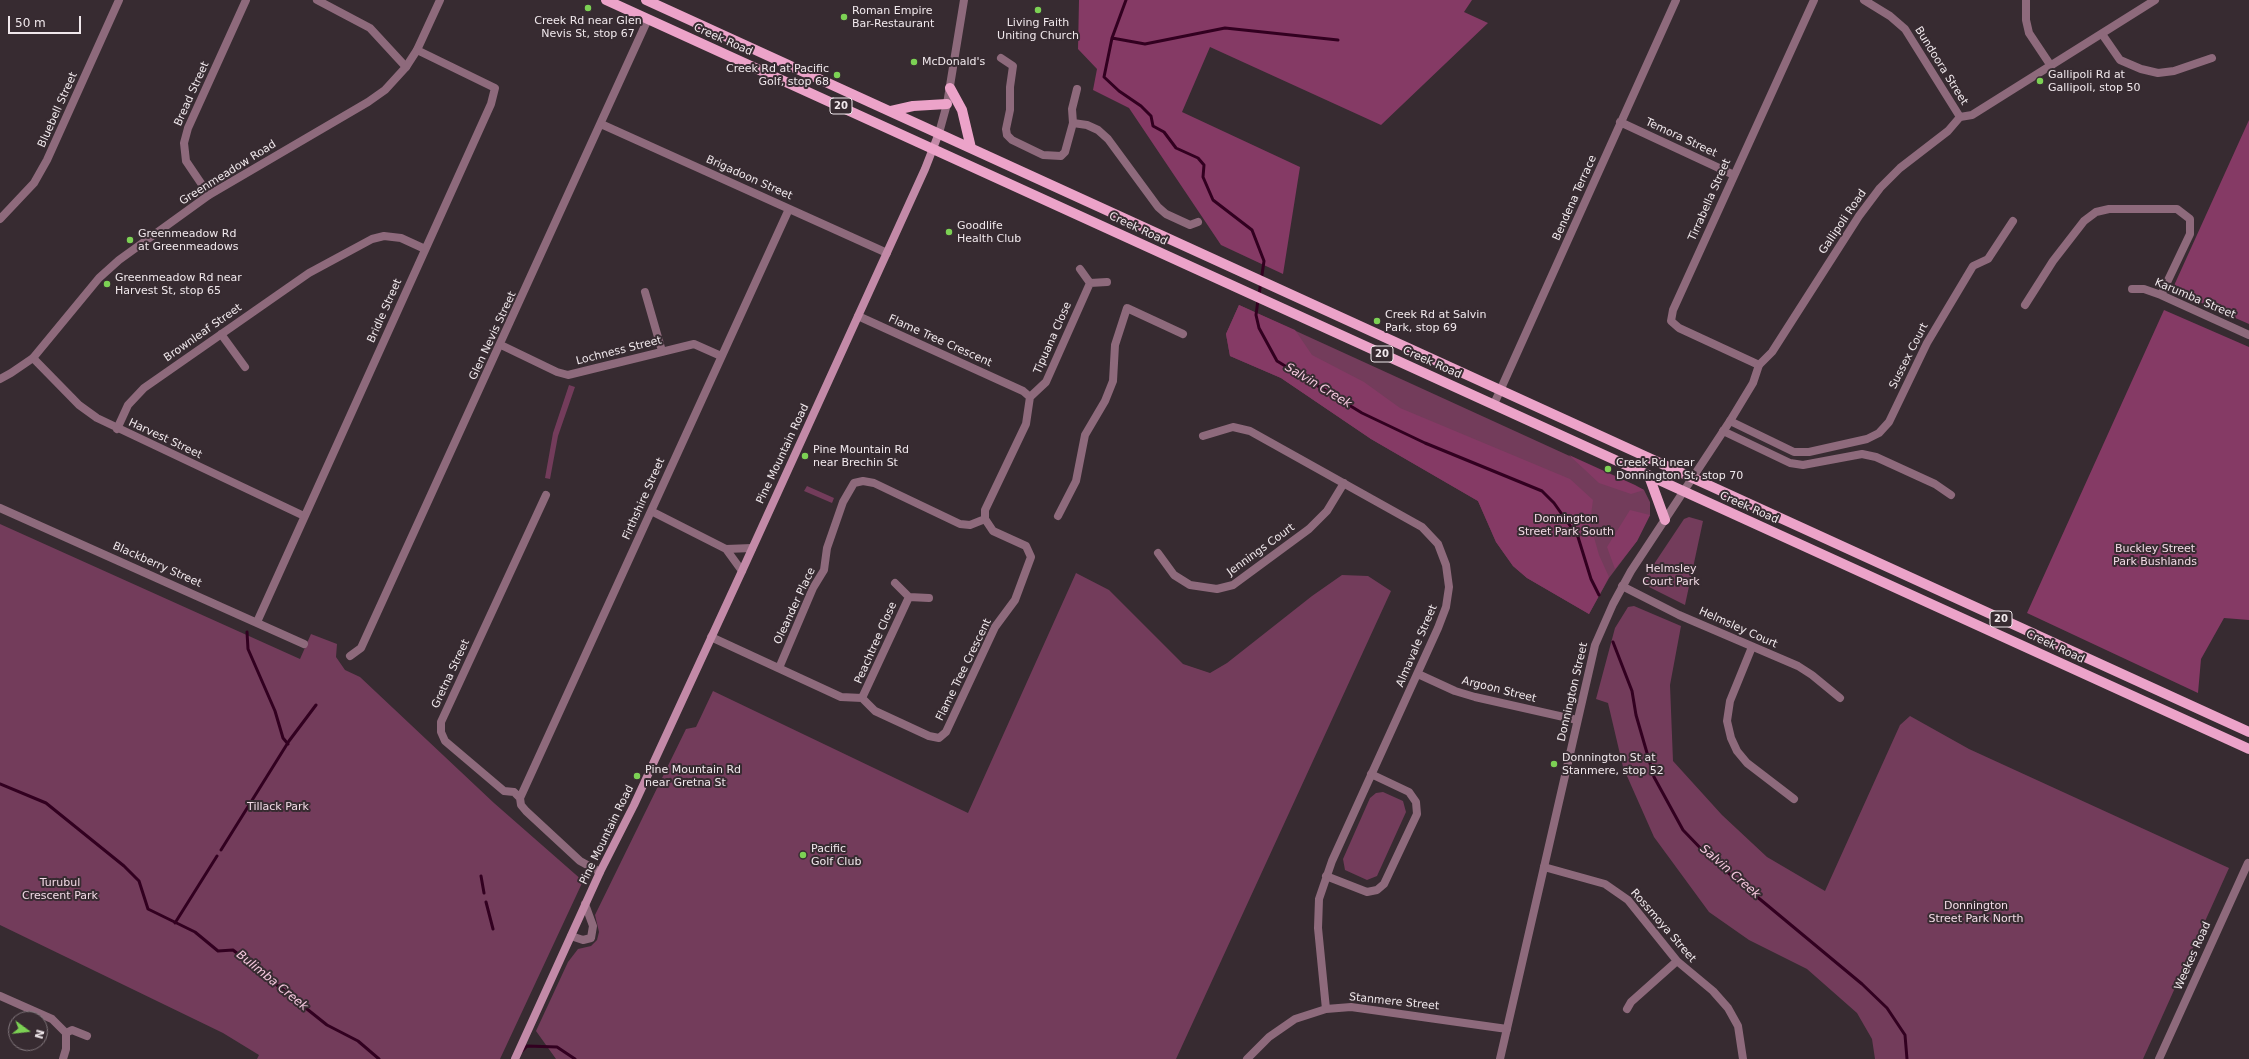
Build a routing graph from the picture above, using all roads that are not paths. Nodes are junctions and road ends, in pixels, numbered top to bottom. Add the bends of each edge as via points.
1 (119, 0) edge
2 (246, 0) edge
3 (317, 0) edge
4 (440, 0) edge
5 (606, 0) edge
6 (646, 0) edge
7 (964, 0) edge
8 (1676, 0) edge
9 (1814, 0) edge
10 (1864, 0) edge
11 (2026, 0) edge
12 (2155, 0) edge
13 (648, 19) junction
14 (2102, 34) junction
15 (418, 50) junction
16 (1002, 58) dead end
17 (2212, 58) dead end
18 (406, 66) junction
19 (2052, 66) junction
20 (950, 88) junction
21 (1077, 89) dead end
22 (947, 104) junction
23 (891, 112) junction
24 (1960, 117) junction
25 (1620, 122) junction
26 (1073, 123) junction
27 (601, 124) junction
28 (939, 134) junction
29 (971, 148) junction
30 (933, 149) junction
31 (1734, 175) junction
32 (209, 195) junction
33 (789, 209) junction
34 (0, 219) edge
35 (2013, 221) dead end
36 (1198, 222) dead end
37 (425, 249) junction
38 (887, 253) junction
39 (1080, 269) dead end
40 (1107, 282) dead end
41 (1090, 283) junction
42 (2132, 289) dead end
43 (645, 292) dead end
44 (2161, 295) junction
45 (2025, 305) dead end
46 (858, 316) junction
47 (221, 334) junction
48 (1183, 334) dead end
49 (2249, 335) edge
50 (501, 345) junction
51 (662, 351) junction
52 (721, 356) junction
53 (33, 358) junction
54 (1758, 365) junction
55 (245, 367) dead end
56 (0, 379) edge
57 (1500, 390) junction
58 (1030, 397) junction
59 (1494, 404) junction
60 (1730, 421) junction
61 (117, 429) junction
62 (1723, 431) junction
63 (1203, 436) dead end
64 (1794, 452) junction
65 (1790, 463) junction
66 (1649, 476) junction
67 (1693, 478) junction
68 (1344, 483) junction
69 (1684, 492) junction
70 (546, 495) dead end
71 (1951, 495) dead end
72 (0, 508) edge
73 (651, 511) junction
74 (304, 516) junction
75 (1058, 516) dead end
76 (985, 519) junction
77 (1665, 520) junction
78 (752, 548) junction
79 (726, 549) junction
80 (1158, 553) dead end
81 (742, 571) junction
82 (895, 583) dead end
83 (1622, 586) junction
84 (909, 596) junction
85 (929, 598) dead end
86 (257, 622) junction
87 (711, 637) junction
88 (304, 644) dead end
89 (1752, 647) junction
90 (350, 656) dead end
91 (780, 668) junction
92 (1418, 674) junction
93 (862, 698) junction
94 (1840, 698) dead end
95 (1577, 720) junction
96 (2249, 732) edge
97 (2249, 749) edge
98 (1372, 774) junction
99 (520, 798) junction
100 (1794, 799) dead end
101 (2248, 863) dead end
102 (1544, 867) junction
103 (600, 872) junction
104 (1326, 876) junction
105 (585, 904) junction
106 (571, 936) junction
107 (1677, 961) junction
108 (0, 996) edge
109 (1326, 1009) junction
110 (1627, 1009) dead end
111 (1507, 1029) junction
112 (66, 1033) junction
113 (87, 1036) dead end
114 (63, 1059) edge
115 (515, 1059) edge
116 (1247, 1059) edge
117 (1500, 1059) edge
118 (1742, 1059) edge
119 (2159, 1059) edge

1 - 34 street, Bluebell Street via 47,160 34,183
2 - 32 street, Bread Street via 188,128 184,144 186,161
3 - 18 street via 370,28
4 - 15 street, Greenmeadow Road
5 - 13 main road, Creek Road / 20
6 - 23 main road, Creek Road / 20
7 - 20 street, Pine Mountain Road
8 - 25 street, Bendena Terrace
9 - 31 street, Tirrabella Street
10 - 24 street, Bundoora Street via 1905,29
11 - 19 street via 2029,33
12 - 14 street
13 - 27 street, Glen Nevis Street
13 - 30 main road, Creek Road / 20
14 - 17 street via 2120,60 2158,73 2174,72
14 - 19 street
15 - 18 street, Greenmeadow Road
15 - 37 street, Bridle Street via 495,88 491,104
16 - 26 street via 1013,66 1006,129 1012,140 1043,155 1061,156
18 - 32 street, Greenmeadow Road via 388,86 368,102
19 - 24 street via 1972,115
20 - 22 street, Pine Mountain Road
20 - 29 main road via 962,110
21 - 26 street via 1072,109
22 - 23 main road via 913,106
22 - 28 street, Pine Mountain Road
23 - 28 main road, Creek Road / 20
24 - 54 street, Gallipoli Road via 1948,131 1900,168 1880,188 1859,216 1772,352
25 - 31 street, Temora Street
25 - 57 street, Bendena Terrace
26 - 36 street via 1077,122 1098,130 1108,139 1166,214 1190,225
27 - 33 street, Brigadoon Street
27 - 50 street, Glen Nevis Street
28 - 29 main road, Creek Road / 20
28 - 30 main road, Pine Mountain Road
29 - 57 main road, Creek Road / 20
30 - 38 main road, Pine Mountain Road
30 - 59 main road, Creek Road / 20
31 - 54 street, Tirrabella Street via 1670,321 1679,328
32 - 53 street, Greenmeadow Road via 114,264 99,278
33 - 38 street, Brigadoon Street
33 - 52 street, Firthshire Street
35 - 64 street, Sussex Court via 1988,259 1973,266 1927,343 1889,422 1879,433 1867,440 1808,452
37 - 47 street, Brownleaf Street via 400,238 384,236 372,239 308,273
37 - 74 street, Bridle Street
38 - 46 main road, Pine Mountain Road
39 - 41 street
40 - 41 street
41 - 58 street, Tipuana Close via 1046,382
42 - 44 street, Karumba Street via 2144,289
43 - 51 street
44 - 45 street via 2190,234 2190,219 2178,209 2109,209 2096,212 2084,221 2053,261
44 - 49 street, Karumba Street
46 - 58 street, Flame Tree Crescent via 1023,391
46 - 78 main road, Pine Mountain Road
47 - 55 street
47 - 61 street, Brownleaf Street via 144,388 128,405
48 - 75 street via 1127,308 1115,345 1113,381 1105,401 1085,435 1076,481
50 - 51 street, Lochness Street via 568,375
50 - 90 street, Glen Nevis Street via 361,648
51 - 52 street, Lochness Street via 694,344
52 - 73 street, Firthshire Street
53 - 56 street, Greenmeadow Road
53 - 61 street, Harvest Street via 79,405
54 - 60 street, Gallipoli Road via 1753,383
57 - 59 street, Bendena Terrace
57 - 67 main road, Creek Road / 20
58 - 76 street via 1026,424 986,510
59 - 66 main road, Creek Road / 20
60 - 62 street, Gallipoli Road
60 - 64 street, Sussex Court
61 - 74 street, Harvest Street
62 - 65 street
62 - 67 street, Gallipoli Road
63 - 68 street, Almavale Street via 1233,427 1250,431
64 - 65 street
65 - 71 street via 1813,465 1862,454 1876,457 1935,484
66 - 69 main road, Creek Road / 20
66 - 77 main road
67 - 69 street, Gallipoli Road
67 - 96 main road, Creek Road / 20
68 - 80 street, Jennings Court via 1327,511 1309,528 1233,585 1217,589 1190,585 1174,575
68 - 92 street, Almavale Street via 1422,527 1438,544 1446,565 1449,587 1446,607
69 - 77 street, Donnington Street
69 - 97 main road, Creek Road / 20
70 - 99 street, Gretna Street via 441,722 445,741 504,791 514,792
72 - 86 street, Blackberry Street
73 - 79 street
73 - 99 street, Firthshire Street
74 - 86 street, Bridle Street
76 - 91 street, Oleander Place via 970,525 960,524 874,483 854,483 842,505 827,548 824,570 813,588
76 - 93 street, Flame Tree Crescent via 993,531 1026,546 1031,558 1015,600 994,628 946,732 939,738 929,736 875,712
77 - 83 street, Donnington Street
78 - 79 street
78 - 81 main road, Pine Mountain Road
79 - 81 street
81 - 87 main road, Pine Mountain Road
82 - 84 street, Peachtree Close
83 - 89 street, Helmsley Court
83 - 95 street, Donnington Street via 1595,645
84 - 85 street, Peachtree Close
84 - 93 street, Peachtree Close
86 - 88 street, Blackberry Street
87 - 91 street
87 - 103 main road, Pine Mountain Road via 634,805
89 - 94 street, Helmsley Court via 1798,666
89 - 100 street via 1730,701 1727,721 1731,738 1747,763
91 - 93 street via 840,697
92 - 95 street, Argoon Street via 1475,697
92 - 98 street, Almavale Street
95 - 102 street, Donnington Street
98 - 104 street, Almavale Street
98 - 104 street via 1409,792 1416,802 1417,814 1384,884 1377,890 1367,892
99 - 103 street via 521,805 531,816 580,861
101 - 119 street, Weekes Road
102 - 107 street, Rossmoya Street via 1588,877 1617,891 1628,900
102 - 111 street, Donnington Street
103 - 105 main road, Pine Mountain Road
104 - 109 street, Almavale Street via 1319,899 1318,928
105 - 106 main road, Pine Mountain Road
105 - 106 street via 593,926 591,938 583,940
106 - 115 main road, Pine Mountain Road
107 - 110 street via 1630,1002
107 - 118 street, Rossmoya Street via 1713,991 1728,1008 1738,1026
108 - 112 street via 52,1019
109 - 111 street, Stanmere Street via 1351,1007
109 - 116 street, Stanmere Street via 1296,1019 1269,1037
111 - 117 street, Donnington Street
112 - 113 street via 72,1030
112 - 114 street

